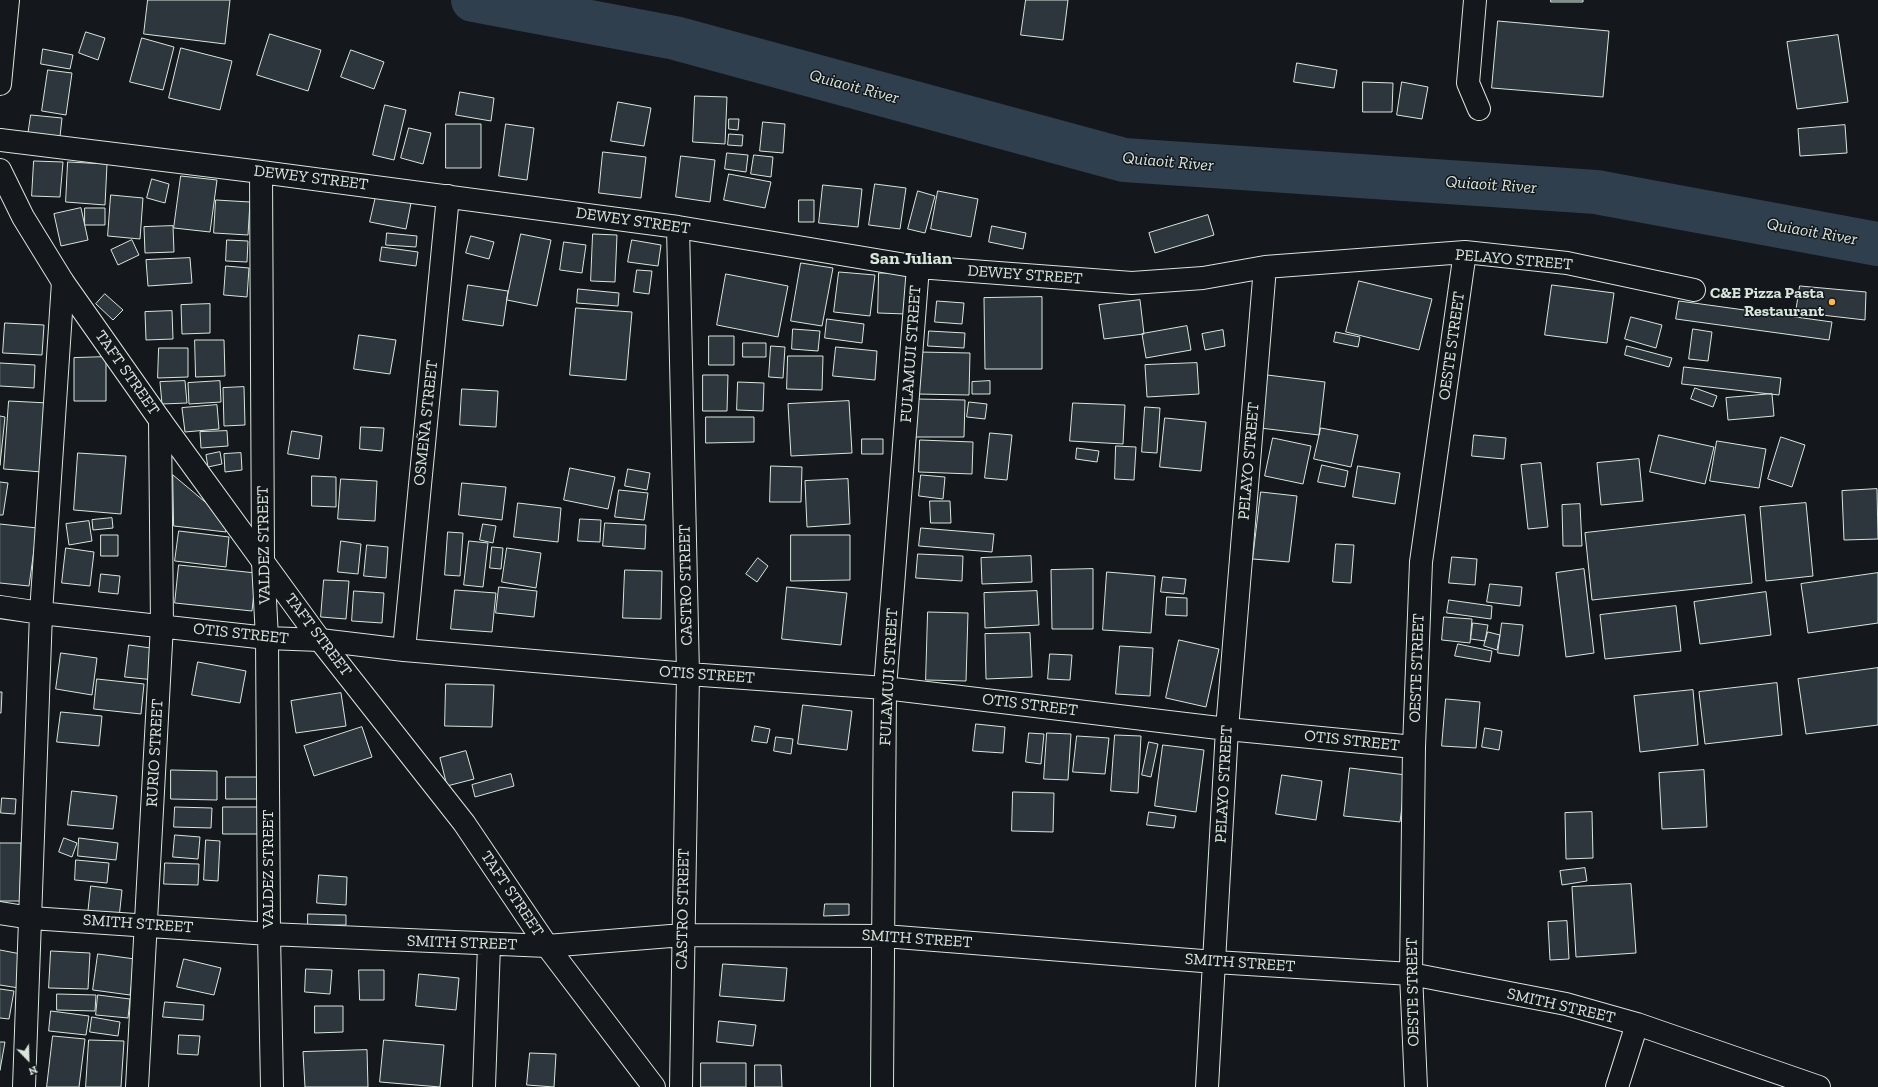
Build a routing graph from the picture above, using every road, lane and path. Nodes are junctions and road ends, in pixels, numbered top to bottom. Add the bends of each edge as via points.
1 (1475, 0) edge
2 (5, 7) edge
3 (0, 84) edge
4 (1479, 109) dead end
5 (0, 140) edge
6 (0, 170) edge
7 (261, 172) junction
8 (448, 196) junction
9 (678, 226) junction
10 (1466, 252) junction
11 (918, 267) junction
12 (1265, 267) junction
13 (63, 282) junction
14 (1694, 290) dead end
15 (160, 420) junction
16 (263, 562) junction
17 (0, 607) edge
18 (41, 613) junction
19 (162, 625) junction
20 (267, 638) junction
21 (320, 640) junction
22 (404, 650) junction
23 (688, 674) junction
24 (886, 688) junction
25 (1227, 729) junction
26 (1414, 748) junction
27 (0, 913) edge
28 (32, 918) junction
29 (146, 924) junction
30 (269, 934) junction
31 (683, 935) junction
32 (884, 936) junction
33 (490, 945) junction
34 (547, 946) junction
35 (1215, 962) junction
36 (1411, 974) junction
37 (1637, 1024) junction
38 (24, 1087) edge
39 (137, 1087) edge
40 (272, 1087) edge
41 (484, 1087) edge
42 (654, 1087) edge
43 (681, 1087) edge
44 (882, 1087) edge
45 (1207, 1087) edge
46 (1416, 1087) edge
47 (1617, 1087) edge
48 (1819, 1087) edge

1 - 4 street via 1468,83
2 - 3 street
5 - 7 street, DEWEY STREET
6 - 13 street, TAFT STREET via 23,217
7 - 8 street, DEWEY STREET
7 - 16 street, VALDEZ STREET
8 - 9 street, DEWEY STREET
8 - 22 street, OSMEÑA STREET
9 - 11 street, DEWEY STREET
9 - 23 street, CASTRO STREET
10 - 12 street, PELAYO STREET
10 - 14 street, PELAYO STREET via 1567,263
10 - 26 street, OESTE STREET via 1421,562
11 - 12 street, DEWEY STREET via 1132,283 1203,278
11 - 24 street, FULAMUJI STREET
12 - 25 street, PELAYO STREET
13 - 15 street, TAFT STREET
13 - 18 street
15 - 16 street, TAFT STREET
15 - 19 street, RURIO STREET
16 - 20 street, VALDEZ STREET
16 - 21 street, TAFT STREET
17 - 18 street, OTIS STREET
18 - 19 street, OTIS STREET
18 - 28 street
19 - 20 street, OTIS STREET
19 - 29 street, RURIO STREET
20 - 21 street, OTIS STREET
20 - 30 street, VALDEZ STREET
21 - 22 street, OTIS STREET
21 - 34 street, TAFT STREET via 464,823
22 - 23 street, OTIS STREET
23 - 24 street, OTIS STREET
23 - 31 street, CASTRO STREET
24 - 25 street, OTIS STREET
24 - 32 street, FULAMUJI STREET
25 - 26 street, OTIS STREET
25 - 35 street, PELAYO STREET
26 - 36 street, OESTE STREET
27 - 28 street, SMITH STREET
28 - 29 street, SMITH STREET
28 - 38 street
29 - 30 street, SMITH STREET
29 - 39 street, RURIO STREET
30 - 33 street, SMITH STREET
30 - 40 street, VALDEZ STREET
31 - 32 street, SMITH STREET
31 - 34 street, SMITH STREET
31 - 43 street, CASTRO STREET
32 - 35 street, SMITH STREET
32 - 44 street, FULAMUJI STREET
33 - 34 street, SMITH STREET
33 - 41 street
34 - 42 street, TAFT STREET
35 - 36 street, SMITH STREET
35 - 45 street, PELAYO STREET
36 - 37 street, SMITH STREET via 1566,1004
36 - 46 street, OESTE STREET
37 - 47 street
37 - 48 street, SMITH STREET

